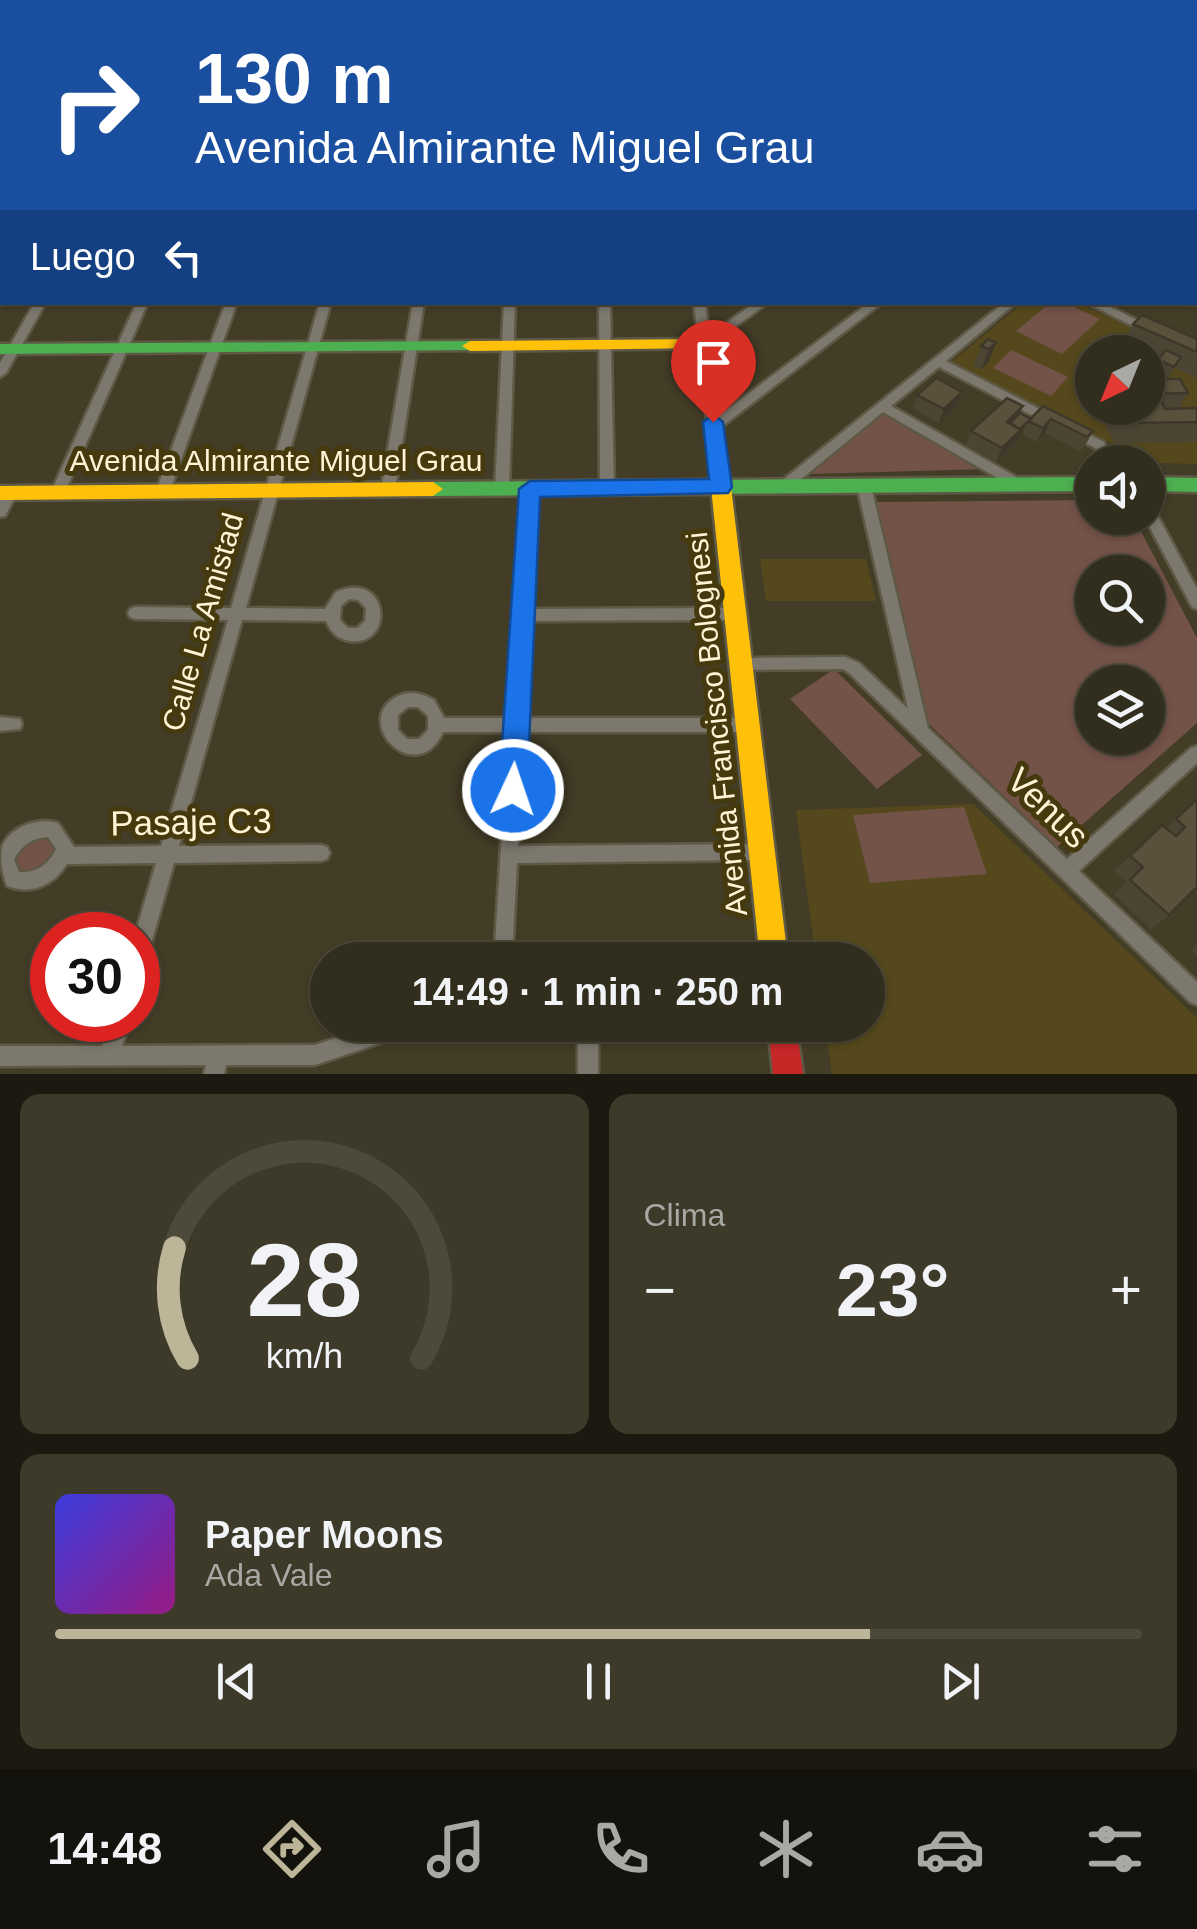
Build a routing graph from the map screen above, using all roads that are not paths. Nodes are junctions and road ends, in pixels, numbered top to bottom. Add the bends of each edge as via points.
1 (39, 305) edge
2 (142, 305) edge
3 (231, 305) edge
4 (325, 305) edge
5 (419, 305) edge
6 (510, 305) edge
7 (604, 305) edge
8 (699, 305) edge
9 (760, 305) edge
10 (874, 305) edge
11 (1008, 305) edge
12 (1097, 305) edge
13 (1162, 334) edge
14 (704, 344) junction
15 (604, 345) junction
16 (412, 346) junction
17 (506, 346) junction
18 (314, 347) junction
19 (122, 348) junction
20 (216, 348) junction
21 (7, 349) edge
22 (939, 362) junction
23 (0, 373) edge
24 (883, 408) junction
25 (714, 426) junction
26 (1098, 445) edge
27 (1075, 484) edge
28 (1165, 484) edge
29 (1020, 485) junction
30 (1197, 485) edge
31 (784, 486) junction
32 (864, 486) junction
33 (721, 487) junction
34 (608, 488) junction
35 (502, 489) junction
36 (530, 489) junction
37 (388, 490) junction
38 (272, 491) junction
39 (58, 492) junction
40 (163, 492) junction
41 (3, 499) edge
42 (1161, 535) edge
43 (1197, 603) edge
44 (136, 613) dead end
45 (236, 614) junction
46 (735, 614) junction
47 (330, 615) dead end
48 (523, 616) junction
49 (740, 664) junction
50 (438, 725) dead end
51 (516, 725) junction
52 (747, 725) junction
53 (921, 732) junction
54 (1197, 753) edge
55 (762, 852) junction
56 (321, 853) dead end
57 (167, 855) junction
58 (509, 855) junction
59 (62, 856) dead end
60 (1066, 871) junction
61 (151, 912) edge
62 (505, 942) edge
63 (772, 942) edge
64 (1197, 995) edge
65 (114, 1042) edge
66 (354, 1042) edge
67 (588, 1042) edge
68 (784, 1042) edge
69 (0, 1056) edge
70 (110, 1056) junction
71 (216, 1065) edge
72 (588, 1074) edge
73 (788, 1074) edge

1 - 21 street
2 - 19 street
3 - 20 street
4 - 18 street, Calle La Amistad
5 - 16 street
6 - 17 street
7 - 15 street
8 - 14 street, Avenida Francisco Bolognesi
9 - 14 street
10 - 25 street
11 - 22 street
12 - 13 street
14 - 15 street
14 - 25 street, Avenida Francisco Bolognesi
15 - 17 street
15 - 34 street
16 - 17 street
16 - 18 street
16 - 37 street
17 - 35 street
18 - 20 street
18 - 38 street, Calle La Amistad
19 - 20 street
19 - 21 street
19 - 39 street
20 - 40 street
21 - 23 street
22 - 24 street
22 - 26 street
24 - 29 street
24 - 31 street
25 - 33 street, Avenida Francisco Bolognesi
27 - 29 street, Avenida Almirante Miguel Grau
28 - 30 street
29 - 32 street, Avenida Almirante Miguel Grau
31 - 32 street, Avenida Almirante Miguel Grau
31 - 33 street, Avenida Almirante Miguel Grau
32 - 53 street
33 - 34 street, Avenida Almirante Miguel Grau
33 - 46 street, Avenida Francisco Bolognesi
34 - 36 street, Avenida Almirante Miguel Grau
35 - 36 street, Avenida Almirante Miguel Grau
35 - 37 street, Avenida Almirante Miguel Grau
36 - 48 street
37 - 38 street, Avenida Almirante Miguel Grau
38 - 40 street, Avenida Almirante Miguel Grau
38 - 45 street, Calle La Amistad
39 - 40 street, Avenida Almirante Miguel Grau
39 - 41 street, Avenida Almirante Miguel Grau
42 - 43 street
44 - 45 street
45 - 47 street
45 - 57 street, Calle La Amistad
46 - 48 street
46 - 49 street, Avenida Francisco Bolognesi
48 - 51 street
49 - 52 street, Avenida Francisco Bolognesi
49 - 53 street, Venus via 845,663
50 - 51 street
51 - 52 street
51 - 58 street
52 - 55 street, Avenida Francisco Bolognesi
53 - 60 street, Venus
54 - 60 street
55 - 58 street
55 - 63 street, Avenida Francisco Bolognesi
56 - 57 street, Pasaje C3
57 - 59 street, Pasaje C3
57 - 61 street, Calle La Amistad
58 - 62 street
60 - 64 street, Venus
65 - 70 street
66 - 71 street via 315,1055
67 - 72 street
68 - 73 street
69 - 70 street
70 - 71 street

